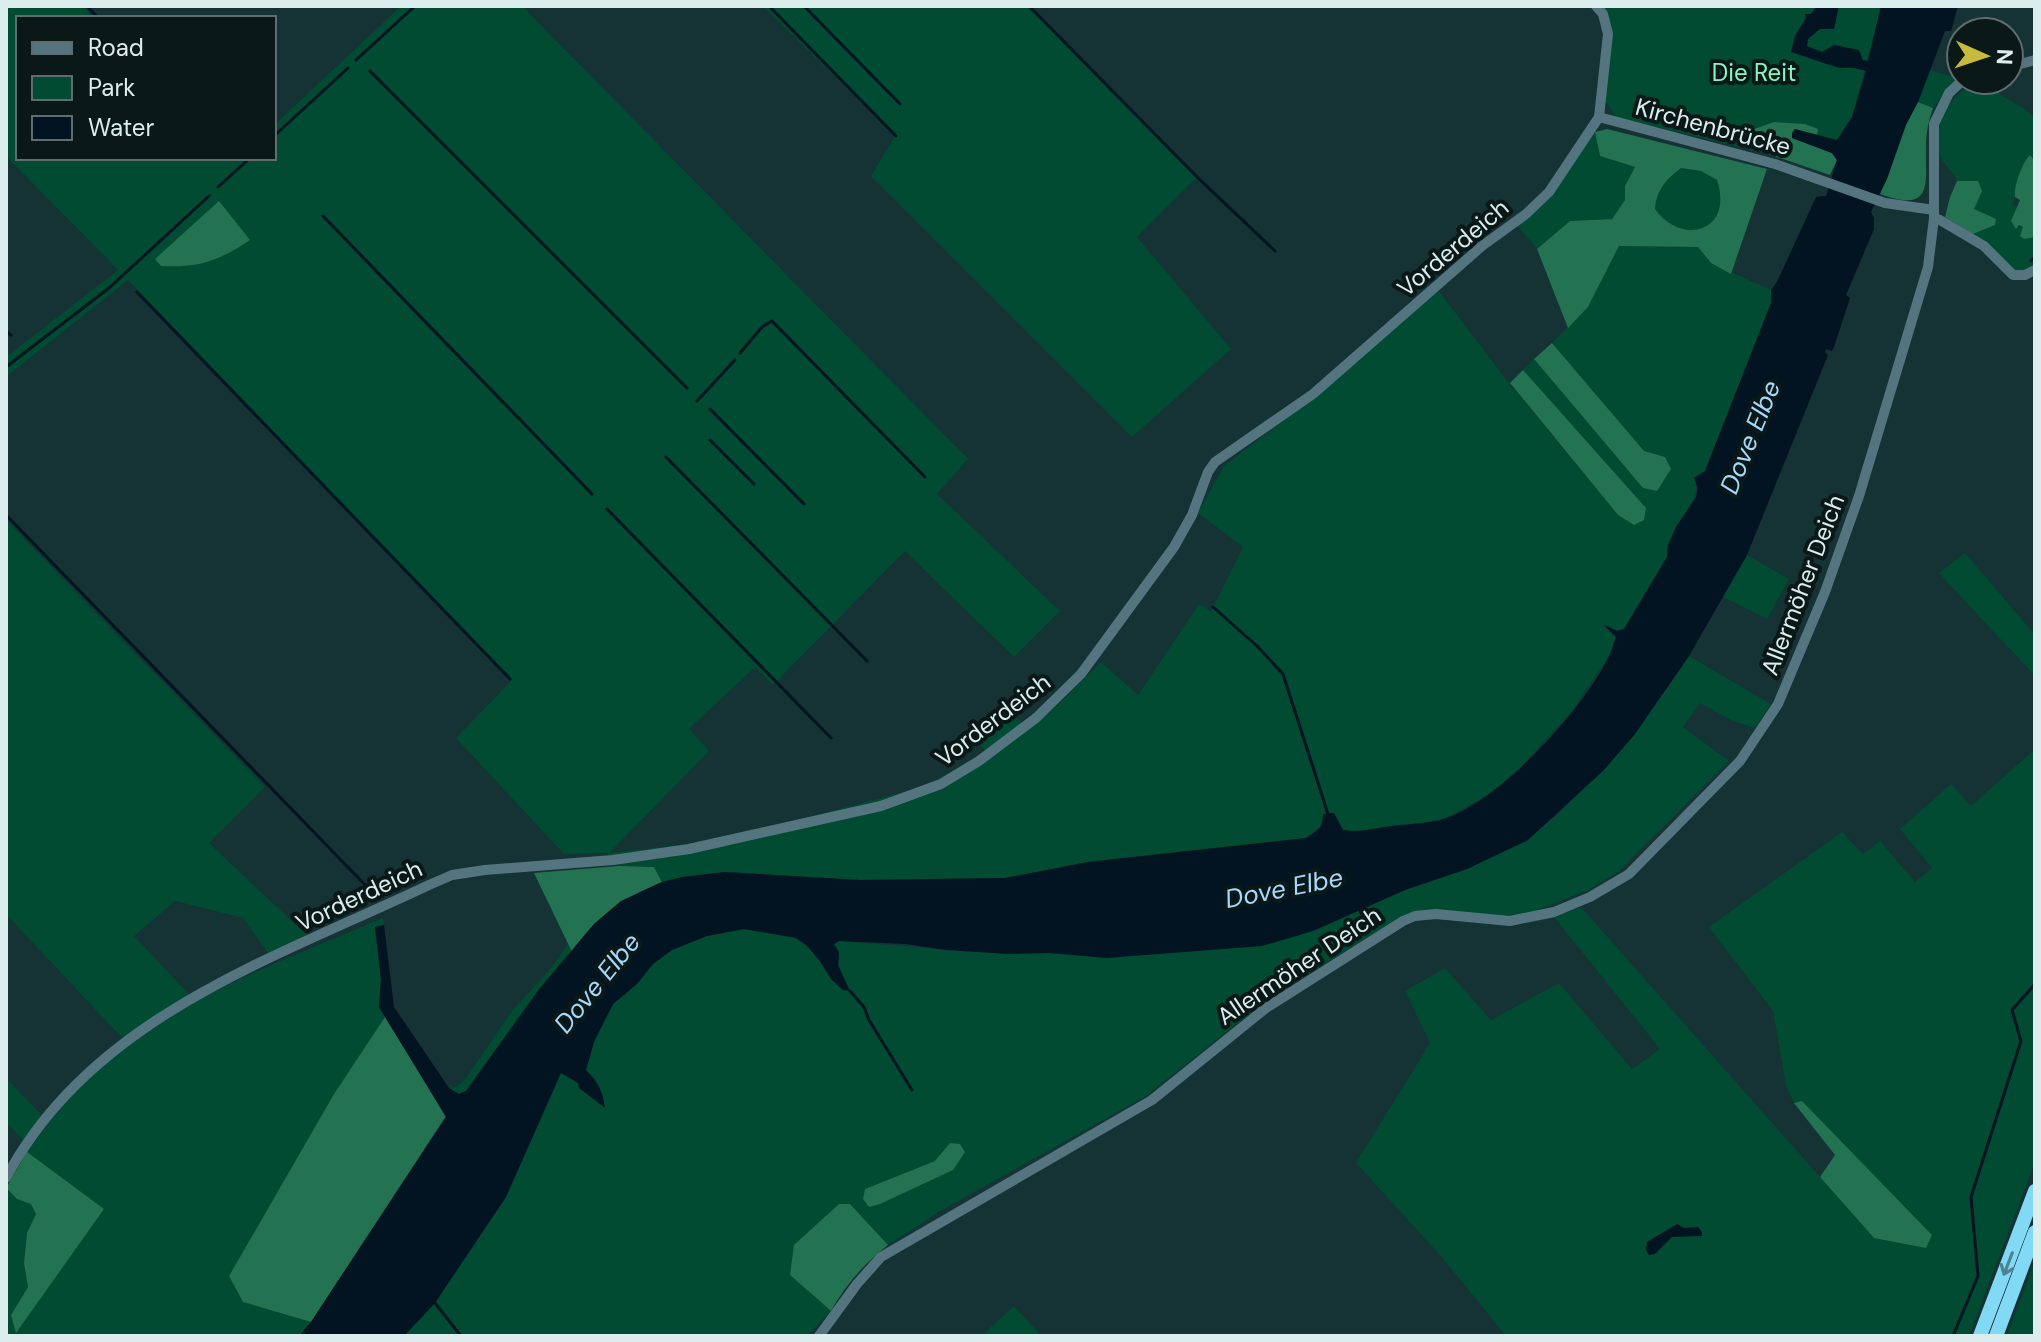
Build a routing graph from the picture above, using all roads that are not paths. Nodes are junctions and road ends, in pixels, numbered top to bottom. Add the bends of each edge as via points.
1 (1596, 6) edge
2 (1948, 96) edge
3 (1599, 117) junction
4 (1934, 214) junction
5 (2035, 270) edge
6 (6, 1178) edge
7 (2035, 1191) edge
8 (2035, 1232) edge
9 (819, 1336) edge
10 (1980, 1336) edge
11 (1996, 1336) edge

1 - 3 street, Vorderdeich via 1608,34
2 - 4 street, Allermöher Deich via 1934,124
3 - 4 street, Kirchenbrücke via 1735,152 1885,203
3 - 6 street, Vorderdeich via 1553,186 1526,214 1313,394 1215,462 1174,547 1087,666 1036,718 979,761 924,792 881,806 689,849 452,875 222,982 148,1024 69,1092 39,1126
4 - 5 street via 1984,246 2013,275
4 - 9 street, Allermöher Deich via 1917,308 1858,499 1807,640 1778,704 1740,761 1654,851 1629,874 1590,897 1543,915 1510,921 1436,914 1415,916 1390,928 1266,1008 1152,1100 881,1257
7 -> 10 highway
8 - 11 highway

